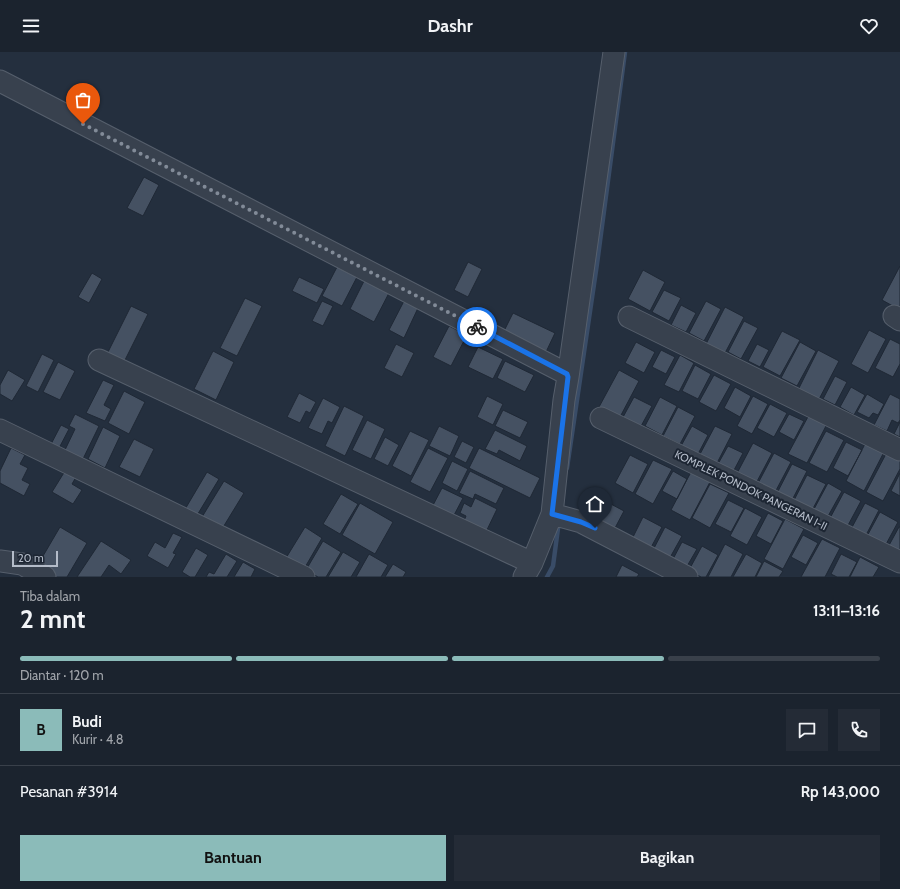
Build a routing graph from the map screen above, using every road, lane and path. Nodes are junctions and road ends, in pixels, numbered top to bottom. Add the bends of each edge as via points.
1 (614, 52) edge
2 (0, 81) edge
3 (629, 317) dead end
4 (99, 360) dead end
5 (568, 377) junction
6 (601, 418) dead end
7 (0, 430) edge
8 (900, 450) edge
9 (554, 514) junction
10 (0, 561) edge
11 (900, 562) edge
12 (528, 570) edge
13 (45, 577) edge
14 (304, 577) edge
15 (688, 577) edge

1 - 5 street
2 - 5 street via 564,372
3 - 8 street
4 - 12 street
5 - 9 street
6 - 11 street, KOMPLEK PONDOK PANGERAN I-II
7 - 14 street
9 - 12 street
9 - 15 street via 581,522
10 - 13 street via 22,564

